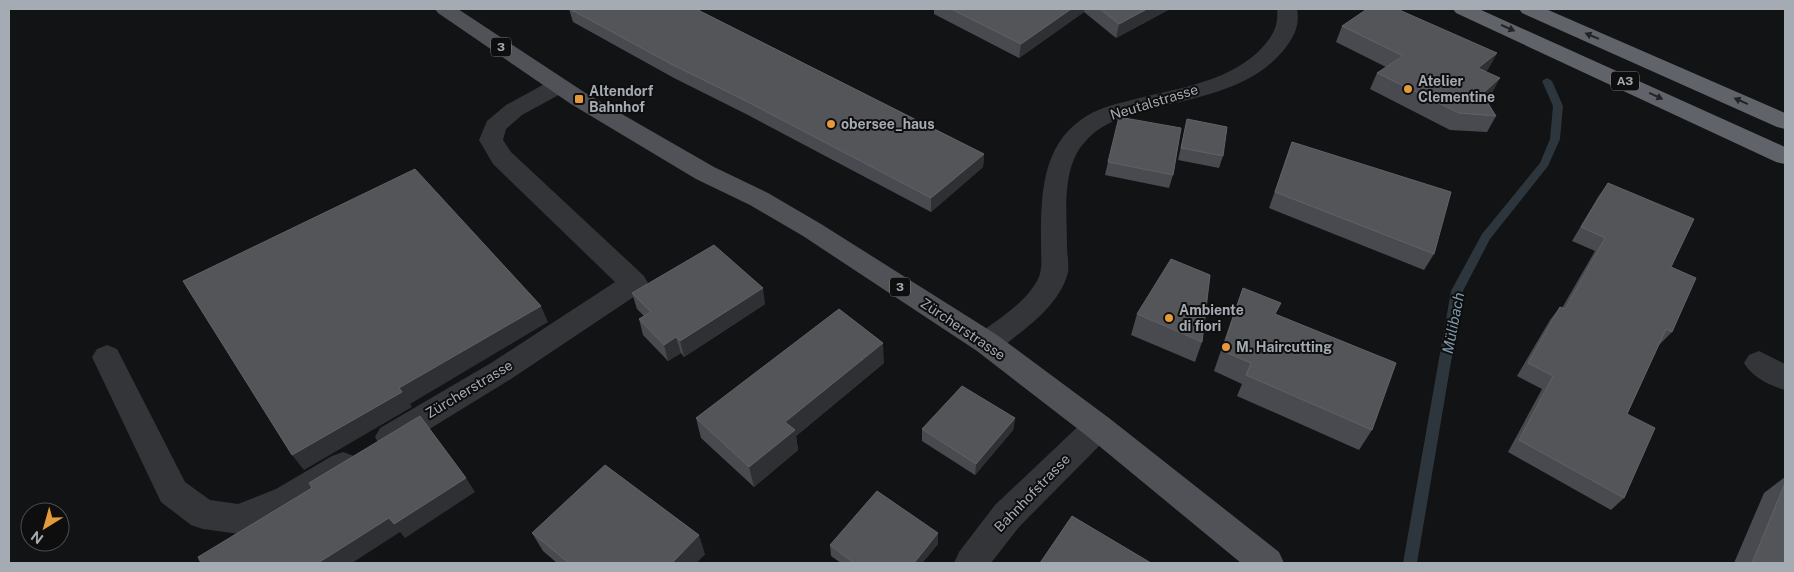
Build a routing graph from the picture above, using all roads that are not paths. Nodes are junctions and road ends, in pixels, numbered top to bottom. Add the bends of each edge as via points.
1 (445, 9) edge
2 (1287, 9) edge
3 (1463, 9) edge
4 (1529, 9) edge
5 (558, 86) junction
6 (1785, 122) edge
7 (1785, 156) edge
8 (987, 343) junction
9 (107, 356) dead end
10 (1758, 363) dead end
11 (1785, 378) edge
12 (1098, 427) junction
13 (971, 563) edge
14 (1267, 563) edge

1 - 5 main road, Zürcherstrasse / 3
2 - 8 street, Neutalstrasse via 1289,19 1284,37 1264,59 1231,79 1103,118 1088,125 1075,139 1065,152 1055,182 1054,274 1036,303
3 -> 7 highway, A3
6 -> 4 highway, A3
5 - 8 main road, Zürcherstrasse / 3 via 812,230
5 - 9 street, Zürcherstrasse via 514,110 495,126 490,140 502,158 634,282 501,371 288,499 239,519 203,514 173,492
8 - 12 main road, Zürcherstrasse / 3
10 - 11 street
12 - 13 street, Bahnhofstrasse via 1007,516
12 - 14 main road, Zürcherstrasse / 3

